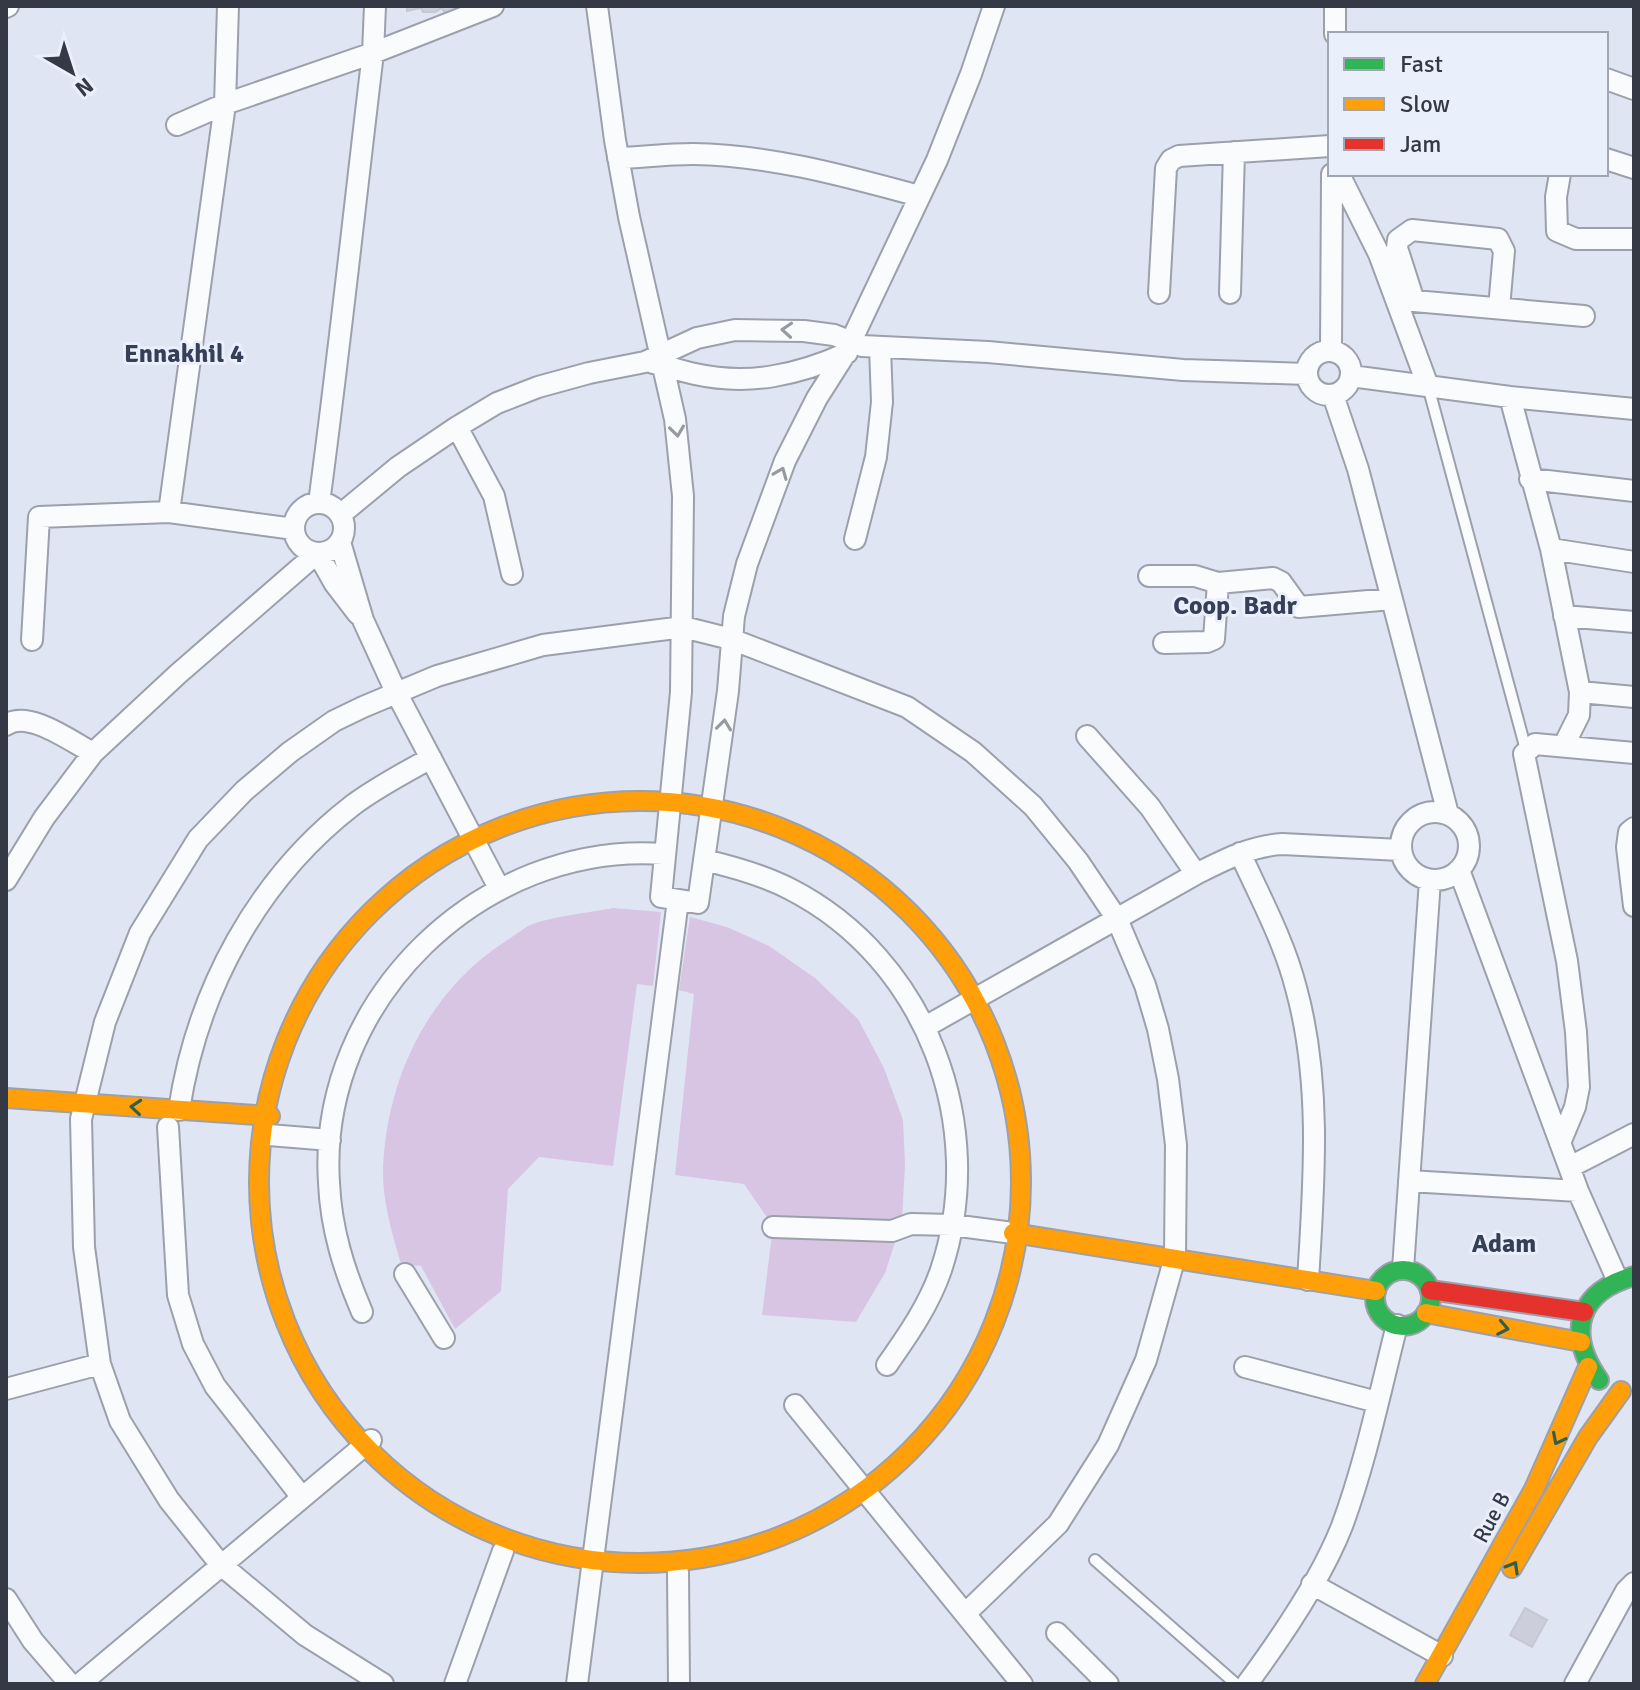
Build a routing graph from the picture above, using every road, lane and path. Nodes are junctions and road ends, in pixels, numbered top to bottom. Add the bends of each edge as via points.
1 (228, 6) edge
2 (375, 6) edge
3 (493, 6) edge
4 (597, 6) edge
5 (994, 6) edge
6 (1335, 6) edge
7 (1335, 32) edge
8 (373, 53) junction
9 (1608, 80) edge
10 (1634, 89) edge
11 (225, 104) junction
12 (177, 125) dead end
13 (1328, 146) edge
14 (1234, 152) junction
15 (618, 158) junction
16 (1608, 160) edge
17 (1634, 168) edge
18 (1332, 176) edge
19 (1340, 176) edge
20 (1560, 176) edge
21 (919, 196) junction
22 (1634, 239) edge
23 (1159, 293) dead end
24 (1230, 293) dead end
25 (1404, 300) junction
26 (1499, 308) junction
27 (1584, 316) dead end
28 (860, 346) junction
29 (1331, 351) junction
30 (657, 361) junction
31 (1307, 374) junction
32 (1351, 376) junction
33 (1428, 386) junction
34 (1333, 395) junction
35 (1510, 397) junction
36 (1634, 409) edge
37 (457, 427) junction
38 (1530, 479) junction
39 (1634, 491) edge
40 (319, 503) junction
41 (169, 512) junction
42 (340, 515) junction
43 (294, 529) junction
44 (855, 539) dead end
45 (340, 542) junction
46 (1551, 549) junction
47 (317, 554) junction
48 (1634, 562) edge
49 (512, 574) dead end
50 (1149, 576) dead end
51 (1218, 583) junction
52 (1392, 599) junction
53 (1564, 616) junction
54 (363, 620) junction
55 (1634, 622) edge
56 (683, 627) junction
57 (731, 639) junction
58 (32, 640) dead end
59 (1164, 643) dead end
60 (396, 692) junction
61 (1580, 692) junction
62 (1634, 697) edge
63 (6, 725) edge
64 (1087, 736) dead end
65 (1564, 745) junction
66 (1526, 750) junction
67 (93, 753) junction
68 (1634, 753) edge
69 (431, 758) junction
70 (669, 794) junction
71 (713, 802) junction
72 (1448, 814) junction
73 (1634, 828) edge
74 (470, 836) junction
75 (1400, 850) junction
76 (1240, 853) junction
77 (664, 854) junction
78 (704, 860) junction
79 (1459, 870) junction
80 (1196, 874) junction
81 (6, 880) edge
82 (1430, 880) junction
83 (499, 888) junction
84 (678, 900) junction
85 (1634, 906) edge
86 (1117, 919) junction
87 (973, 1000) junction
88 (925, 1027) junction
89 (6, 1098) edge
90 (82, 1110) junction
91 (6, 1114) edge
92 (174, 1118) junction
93 (269, 1126) junction
94 (1634, 1134) edge
95 (330, 1140) junction
96 (1560, 1143) junction
97 (1570, 1167) junction
98 (1409, 1181) junction
99 (1578, 1191) junction
100 (952, 1225) junction
101 (773, 1227) dead end
102 (1013, 1233) junction
103 (1175, 1257) junction
104 (1403, 1269) junction
105 (405, 1274) dead end
106 (1625, 1278) edge
107 (1308, 1280) junction
108 (1430, 1290) junction
109 (1376, 1291) junction
110 (362, 1312) dead end
111 (1584, 1312) junction
112 (1426, 1313) junction
113 (1397, 1325) junction
114 (444, 1338) dead end
115 (1581, 1342) junction
116 (100, 1364) junction
117 (887, 1365) dead end
118 (1245, 1367) dead end
119 (1588, 1367) junction
120 (6, 1389) edge
121 (1628, 1393) edge
122 (1377, 1402) junction
123 (795, 1405) dead end
124 (371, 1440) junction
125 (861, 1489) junction
126 (301, 1496) junction
127 (503, 1551) junction
128 (1095, 1560) dead end
129 (220, 1564) junction
130 (678, 1572) junction
131 (592, 1574) junction
132 (1634, 1583) edge
133 (1312, 1584) junction
134 (1500, 1588) dead end
135 (6, 1599) edge
136 (965, 1614) junction
137 (1057, 1633) dead end
138 (1453, 1661) junction
139 (1018, 1683) edge
140 (70, 1684) edge
141 (80, 1684) edge
142 (383, 1684) edge
143 (455, 1684) edge
144 (577, 1684) edge
145 (679, 1684) edge
146 (1108, 1684) edge
147 (1236, 1684) edge
148 (1247, 1684) edge
149 (1425, 1684) edge
150 (1575, 1684) edge

1 - 11 street
2 - 8 street
3 - 8 street
4 - 15 street
5 - 21 street
6 - 7 street
8 - 11 street
8 - 40 street
9 - 10 street
11 - 12 street
11 - 41 street
13 - 14 street
14 - 23 street via 1179,156 1166,168
14 - 24 street
15 - 21 street via 693,154 765,160
15 - 30 street
16 - 17 street
18 - 29 street
19 - 25 street
20 - 22 street via 1557,231 1576,239
21 - 28 street
25 - 26 street
25 - 26 street via 1397,248 1398,240 1412,230 1498,239 1504,251
25 - 33 street
26 - 27 street
28 - 30 street via 811,368 757,380 704,375
28 -> 30 street via 804,331 735,330 697,338
28 - 31 street
28 - 44 street via 882,402 876,457
57 -> 28 street via 740,589 802,426
29 - 31 street via 1314,357
29 - 32 street via 1347,359
30 - 37 street via 538,387
30 -> 56 street via 675,419 683,496
31 - 34 street via 1311,386
32 - 33 street
32 - 34 street via 1348,385
33 - 35 street
33 - 66 lane
34 - 52 street
35 - 36 street
35 - 38 street
37 - 42 street
37 - 49 street via 494,496
38 - 39 street
38 - 46 street
40 - 42 street
40 - 43 street via 304,508
41 - 43 street
41 - 58 street via 39,517
42 - 45 street
43 - 47 street via 302,546
45 - 47 street
45 - 54 street
46 - 48 street
46 - 53 street
47 - 54 street
47 - 67 street
50 - 51 street via 1195,576
51 - 52 street via 1273,578 1299,607
51 - 59 street via 1214,639
52 - 72 street
53 - 55 street
53 - 61 street
54 - 60 street
56 - 57 street
56 - 60 street via 543,645
56 - 70 street
71 -> 57 street
57 - 86 street via 907,707 935,723 1033,806
60 - 69 street
60 - 90 street via 334,721 290,752 198,839 140,933 105,1022
61 - 62 street
61 - 65 street via 1579,715
63 - 67 street via 30,720
64 - 80 street via 1150,807
65 - 66 street via 1535,744
65 - 68 street
66 - 96 street via 1524,762 1556,900 1576,1032 1579,1087
67 - 81 street
69 - 74 street
69 - 92 street via 352,806 309,844 258,905 207,1006
70 - 71 street
70 - 74 street via 619,790 561,800
70 - 77 street
71 - 78 street
71 - 87 street via 802,835 862,873 925,931
72 - 75 street via 1436,811 1414,818
72 - 79 street via 1467,834 1468,853
73 - 85 street via 1627,847
74 - 83 street
74 - 93 street via 404,880 342,948 297,1029
75 - 76 street via 1282,844
75 - 82 street via 1410,870
76 - 80 street
76 - 107 street via 1284,952 1305,1028 1313,1143
77 - 83 street via 598,857 548,868
77 - 84 street via 661,897
78 - 84 street via 698,903
78 - 88 street via 746,870 833,916 869,948
79 - 82 street
79 - 96 street
80 - 86 street
82 - 98 street
83 - 95 street via 419,948 386,987 360,1030 342,1078
84 - 131 street
86 - 87 street
86 - 103 street via 1145,985 1168,1079 1176,1145
87 - 88 street
87 - 102 street via 999,1061 1012,1114 1017,1176
88 - 100 street via 944,1073 954,1120 958,1169
89 - 90 street
90 - 91 street
90 - 92 street
90 - 116 street via 84,1247
92 - 93 street
92 - 126 street via 178,1295 193,1344 215,1386
93 - 95 street
93 - 124 street via 266,1229 287,1313 325,1385
94 - 97 street
95 - 110 street via 328,1182 335,1235
96 - 97 street
97 - 99 street
98 - 99 street
98 - 104 street
99 - 106 street
100 - 101 street via 911,1224 892,1231
100 - 102 street
100 - 117 street via 918,1320
102 - 103 street
102 - 125 street via 997,1296 962,1374 908,1445
103 - 107 street
103 - 136 street via 1146,1360 1108,1445 1058,1524
104 - 108 street via 1418,1274
104 - 109 street via 1388,1274
105 - 114 street
106 - 111 street via 1592,1297
107 - 109 street
108 - 111 street
108 - 112 street
109 - 113 street via 1377,1309
111 - 115 street
112 - 113 street via 1411,1325
112 -> 115 street
113 - 122 street
115 - 119 street
116 - 120 street
116 - 129 street via 120,1421 141,1458
118 - 122 street
119 - 121 street via 1602,1383
119 -> 138 street, Rue B
134 -> 121 street, Rue B via 1588,1437
122 - 133 street via 1341,1529
123 - 125 street
124 - 126 street
124 - 127 street via 433,1507
125 - 130 street via 779,1539
125 - 136 street
126 - 129 street
127 - 131 street
127 - 143 street
128 - 147 lane
129 - 141 street
129 - 142 street via 305,1635
130 - 131 street
130 - 145 street
131 - 144 street
132 - 150 street
133 - 138 street
133 - 148 street
135 - 140 street
136 - 139 street
137 - 146 street
138 - 149 street, Rue B

